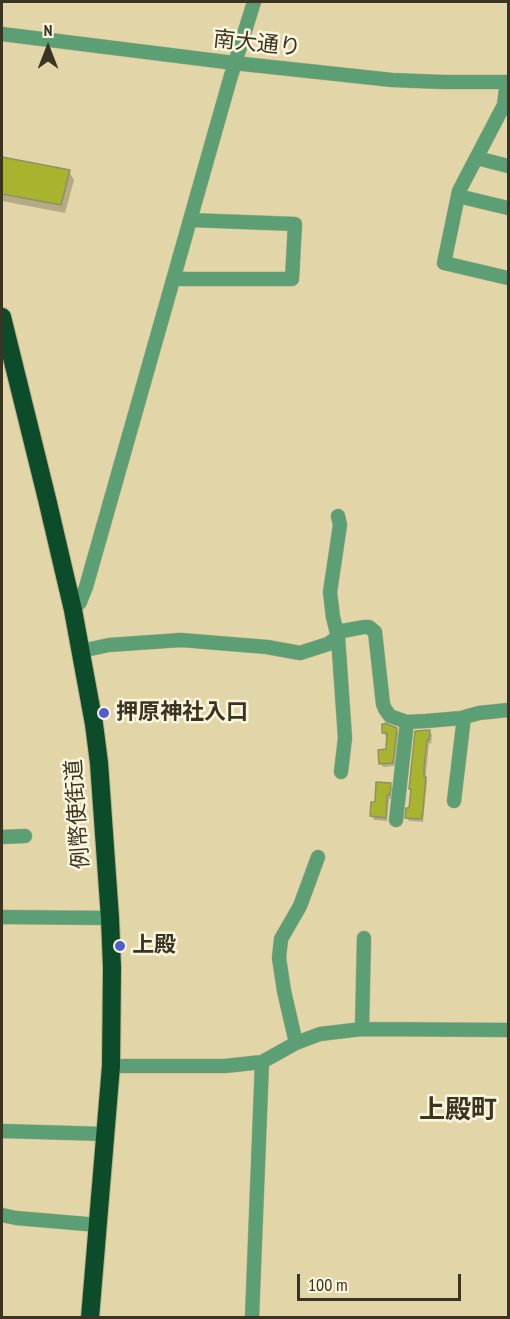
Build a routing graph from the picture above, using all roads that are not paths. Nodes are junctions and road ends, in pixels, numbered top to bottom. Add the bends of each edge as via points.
1 (254, 2) edge
2 (2, 34) edge
3 (234, 63) junction
4 (508, 82) edge
5 (477, 158) junction
6 (508, 166) edge
7 (458, 196) junction
8 (508, 208) edge
9 (190, 220) junction
10 (508, 278) edge
11 (174, 279) junction
12 (2, 316) edge
13 (338, 516) dead end
14 (73, 610) junction
15 (338, 634) junction
16 (81, 651) junction
17 (508, 710) edge
18 (464, 717) junction
19 (407, 722) junction
20 (341, 772) dead end
21 (454, 801) dead end
22 (396, 820) dead end
23 (25, 836) dead end
24 (2, 837) edge
25 (318, 857) dead end
26 (2, 917) edge
27 (110, 918) junction
28 (364, 938) dead end
29 (362, 1029) junction
30 (508, 1030) edge
31 (296, 1043) junction
32 (262, 1062) junction
33 (111, 1066) junction
34 (2, 1131) edge
35 (106, 1134) junction
36 (2, 1215) edge
37 (98, 1225) junction
38 (90, 1317) edge
39 (252, 1317) edge

1 - 3 street
2 - 3 street, 南大通り
3 - 4 street, 南大通り via 392,80
3 - 9 street
4 - 5 street via 504,105
5 - 6 street
5 - 7 street
7 - 8 street
7 - 10 street via 444,263
9 - 11 street
9 - 11 street via 295,224 291,279
11 - 14 street via 86,587
12 - 14 highway, 例幣使街道
13 - 15 street via 330,592
14 - 16 highway, 例幣使街道
15 - 16 street via 328,644 300,652 181,640
15 - 19 street via 364,627 375,632 385,709 390,716
15 - 20 street via 345,738
16 - 27 highway, 例幣使街道 via 99,762
17 - 18 street
18 - 19 street
18 - 21 street
19 - 22 street
23 - 24 street
25 - 31 street via 300,906 281,939 279,958
26 - 27 street
27 - 33 highway, 例幣使街道
28 - 29 street
29 - 30 street
29 - 31 street via 320,1034
31 - 32 street
32 - 33 street via 225,1066
32 - 39 street
33 - 35 highway, 例幣使街道
34 - 35 street
35 - 37 highway, 例幣使街道
36 - 37 street
37 - 38 highway, 例幣使街道

